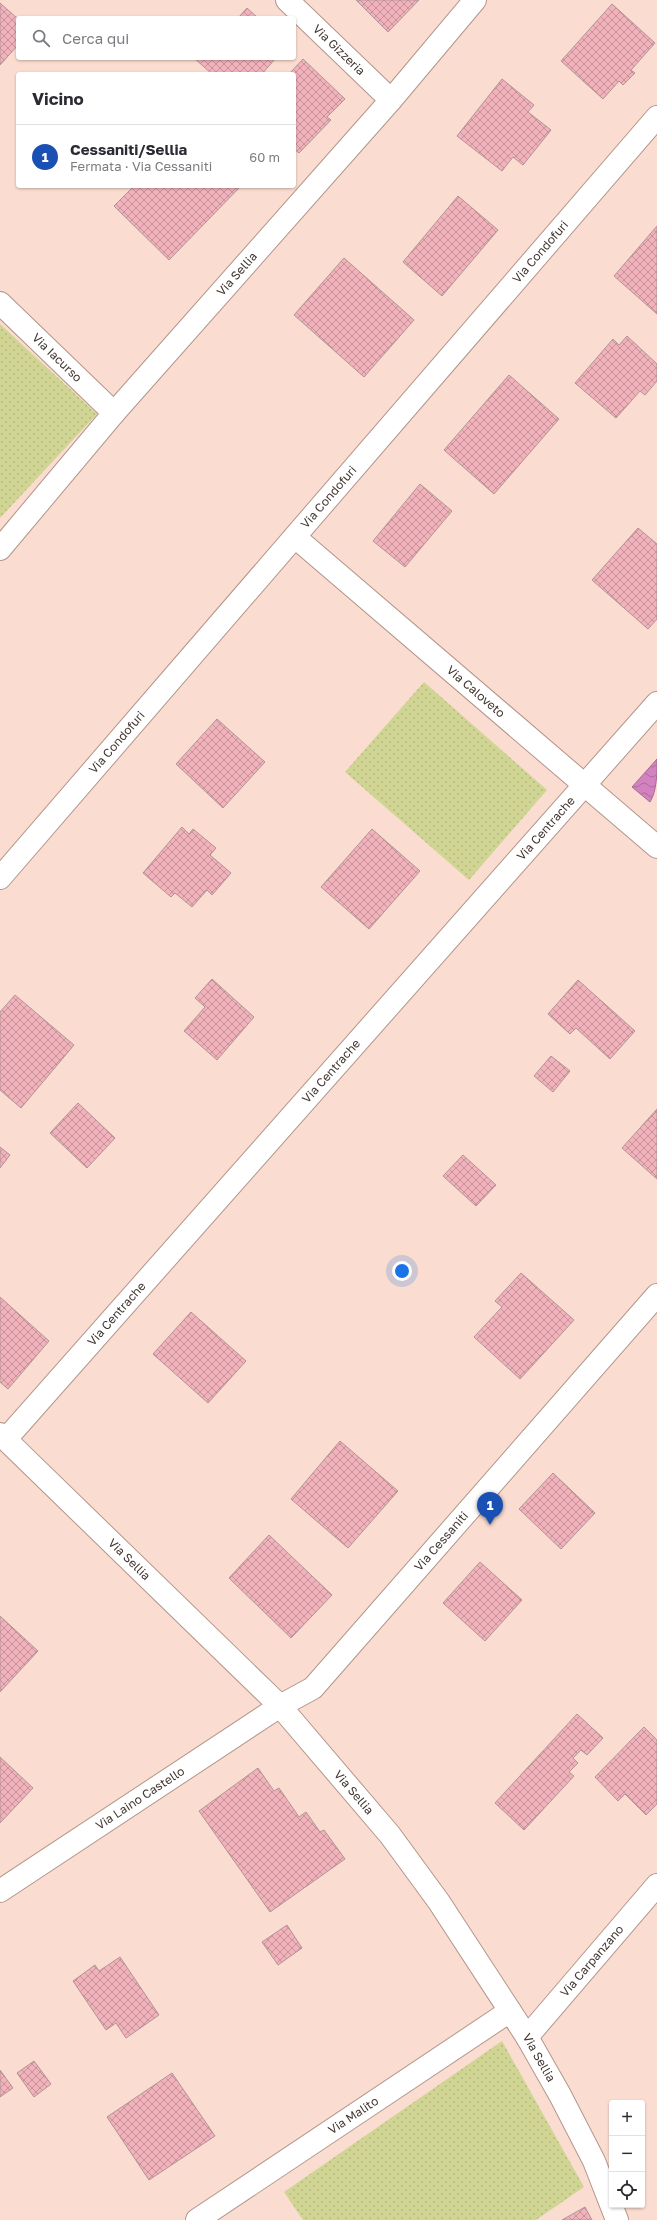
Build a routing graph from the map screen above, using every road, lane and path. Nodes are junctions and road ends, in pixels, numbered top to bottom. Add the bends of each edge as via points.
1 (287, 0) edge
2 (475, 0) edge
3 (391, 100) junction
4 (657, 117) edge
5 (0, 303) edge
6 (114, 413) junction
7 (295, 537) junction
8 (0, 549) edge
9 (657, 703) edge
10 (585, 786) junction
11 (657, 847) edge
12 (0, 878) edge
13 (657, 1294) edge
14 (3, 1436) edge
15 (280, 1706) junction
16 (657, 1885) edge
17 (0, 1891) edge
18 (510, 2011) junction
19 (527, 2037) junction
20 (197, 2220) edge
21 (617, 2220) edge

1 - 3 street, Via Gizzeria
2 - 3 street, Via Sellia
3 - 6 street, Via Sellia
4 - 7 street, Via Condofuri
5 - 6 street, Via Iacurso
6 - 8 street, Via Sellia
7 - 10 street, Via Caloveto
7 - 12 street, Via Condofuri
9 - 10 street, Via Centrache
10 - 11 street, Via Caloveto
10 - 14 street, Via Centrache
13 - 15 street, Via Cessaniti via 313,1688
14 - 15 street, Via Sellia
15 - 17 street, Via Laino Castello
15 - 18 street, Via Sellia via 390,1835 439,1902
16 - 19 street, Via Carpanzano
18 - 19 street, Via Sellia
18 - 20 street, Via Malito
19 - 21 street, Via Sellia via 585,2144

